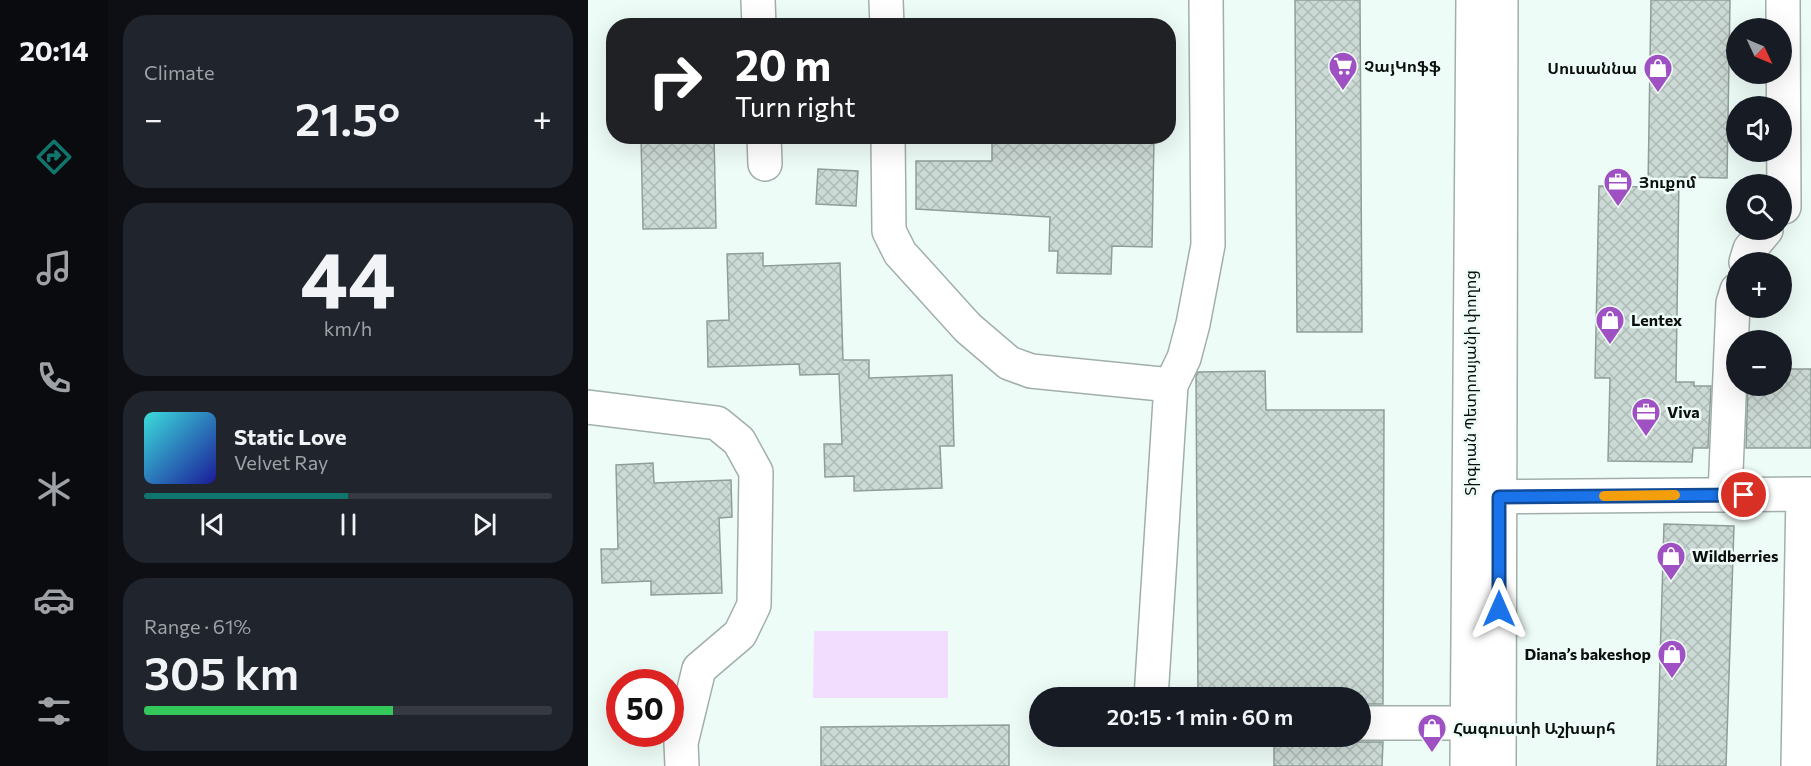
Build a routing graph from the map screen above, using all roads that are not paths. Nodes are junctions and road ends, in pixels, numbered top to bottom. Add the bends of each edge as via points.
1 (758, 0) edge
2 (886, 0) edge
3 (1206, 0) edge
4 (1473, 0) edge
5 (1501, 0) edge
6 (1783, 0) edge
7 (759, 18) edge
8 (887, 18) edge
9 (888, 144) edge
10 (1778, 174) edge
11 (1811, 186) edge
12 (1792, 203) edge
13 (1732, 318) edge
14 (1171, 386) junction
15 (588, 407) edge
16 (1807, 494) edge
17 (1725, 495) junction
18 (1484, 497) junction
19 (1152, 687) edge
20 (1371, 723) edge
21 (1467, 723) junction
22 (682, 766) edge
23 (1467, 766) edge
24 (1500, 766) edge
25 (1798, 766) edge

1 - 7 main road
2 - 8 main road
3 - 14 main road via 1208,245 1193,324
4 - 18 main road, Տիգրան Պետրոսյանի փողոց
5 - 18 main road, Տիգրան Պետրոսյանի փողոց
6 - 10 main road
9 - 14 main road via 889,231 900,253 968,328 1009,363 1031,371
11 - 12 main road
13 - 17 main road
14 - 19 main road
15 - 22 main road via 717,423 739,441 756,472 754,604 740,634 699,669 681,743
16 - 17 main road
16 - 25 main road
17 - 18 main road
18 - 21 main road, Տիգրան Պետրոսյանի փողոց
18 - 24 main road, Տիգրան Պետրոսյանի փողոց
20 - 21 main road
21 - 23 main road, Տիգրան Պետրոսյանի փողոց

